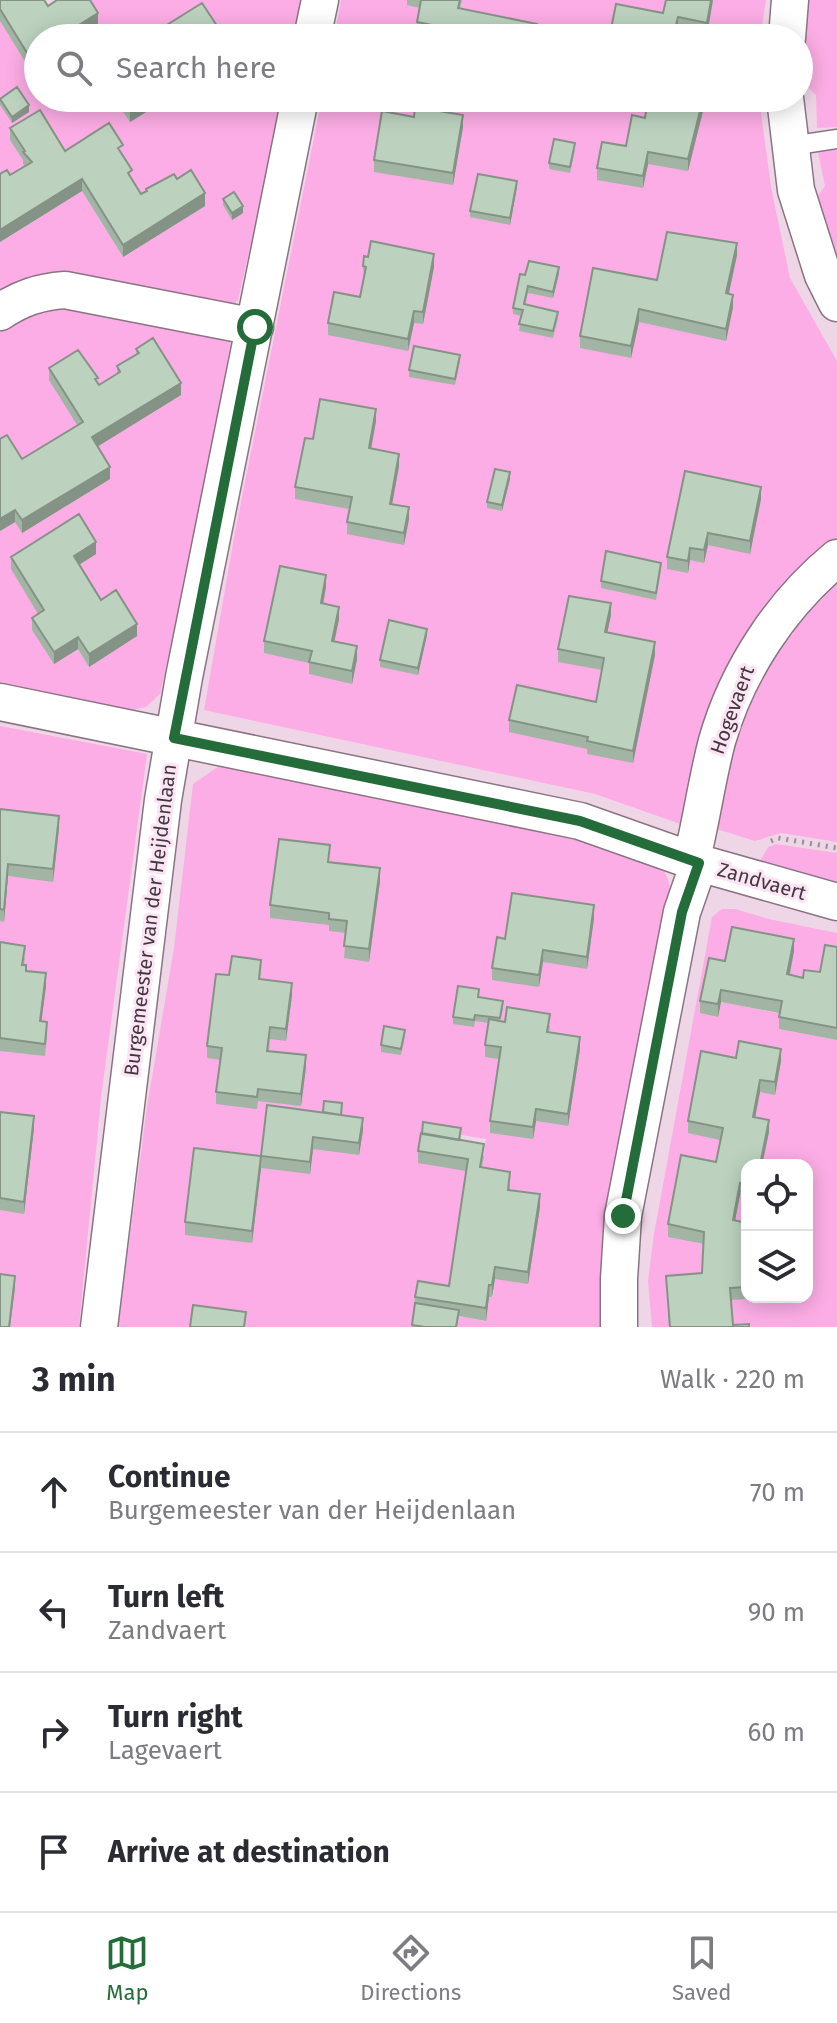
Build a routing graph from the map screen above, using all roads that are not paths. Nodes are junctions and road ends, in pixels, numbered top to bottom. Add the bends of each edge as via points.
1 (320, 0) edge
2 (790, 0) edge
3 (315, 24) edge
4 (788, 24) edge
5 (297, 112) edge
6 (787, 112) edge
7 (837, 139) edge
8 (791, 146) junction
9 (837, 303) edge
10 (0, 312) edge
11 (255, 327) junction
12 (837, 558) edge
13 (0, 702) edge
14 (174, 738) junction
15 (697, 854) junction
16 (837, 902) edge
17 (99, 1327) edge
18 (619, 1327) edge

1 - 3 street
2 - 4 street
5 - 11 street, Burgemeester van der Heijdenlaan
6 - 8 street
7 - 8 lane
8 - 9 street via 796,190
10 - 11 street via 42,291 65,290
11 - 14 street, Burgemeester van der Heijdenlaan
12 - 15 street, Hogevaert via 813,578 753,654 717,741
13 - 14 street, Zandvaert
14 - 15 street, Zandvaert via 580,821
14 - 17 street, Burgemeester van der Heijdenlaan
15 - 16 street, Zandvaert
15 - 18 street, Hogevaert via 623,1216

